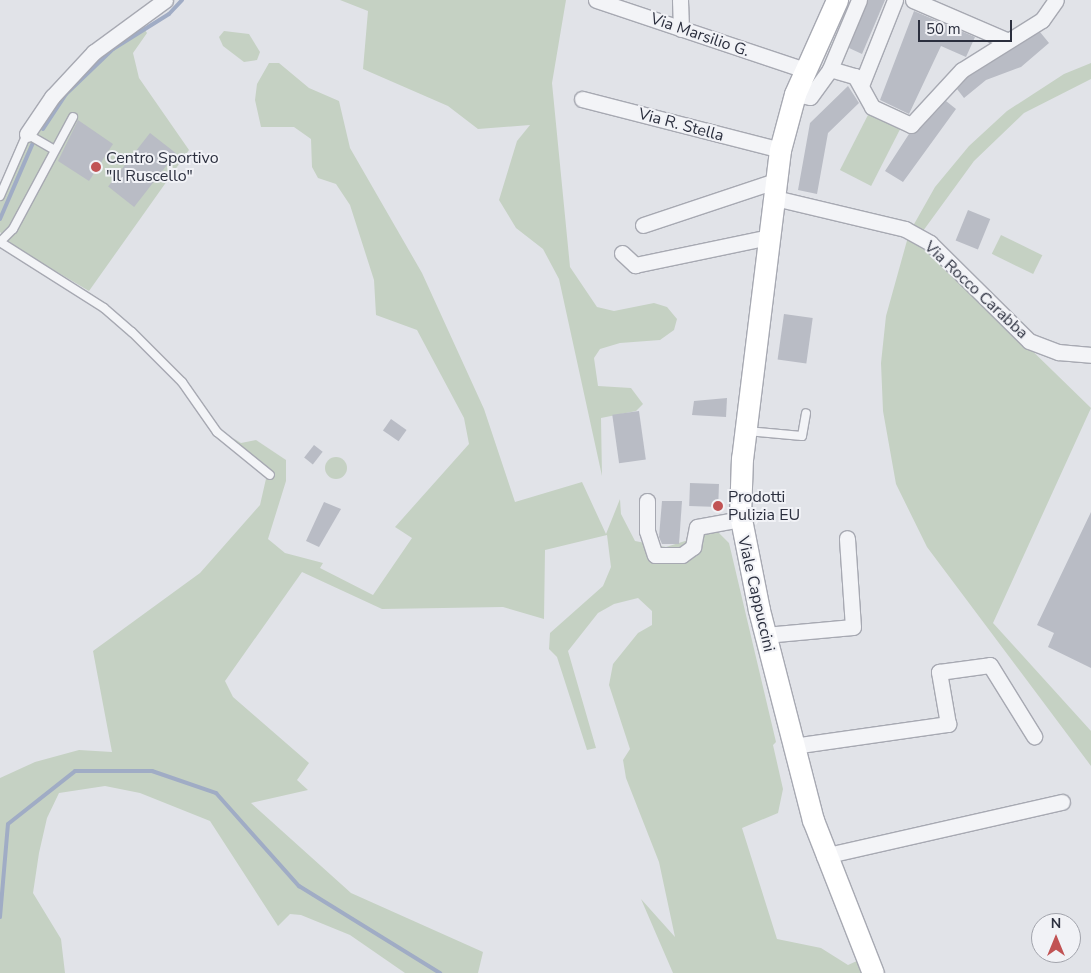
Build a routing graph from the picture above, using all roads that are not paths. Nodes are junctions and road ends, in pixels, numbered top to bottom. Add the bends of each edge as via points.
1 (164, 0) edge
2 (596, 0) edge
3 (680, 0) edge
4 (837, 0) edge
5 (859, 0) edge
6 (895, 0) edge
7 (913, 0) edge
8 (1056, 0) edge
9 (681, 28) junction
10 (1008, 42) junction
11 (830, 69) junction
12 (805, 70) junction
13 (862, 83) junction
14 (795, 94) junction
15 (582, 99) dead end
16 (73, 117) dead end
17 (27, 134) junction
18 (55, 150) junction
19 (780, 150) junction
20 (776, 189) junction
21 (0, 196) edge
22 (643, 225) dead end
23 (769, 237) junction
24 (0, 242) edge
25 (622, 253) dead end
26 (1091, 355) edge
27 (806, 413) dead end
28 (745, 430) junction
29 (270, 475) dead end
30 (647, 501) dead end
31 (741, 519) junction
32 (847, 538) dead end
33 (765, 636) junction
34 (1034, 736) dead end
35 (793, 746) junction
36 (1062, 802) dead end
37 (824, 856) junction
38 (874, 973) edge

1 - 17 street via 94,52 52,97
2 - 9 street, Via Marsilio G.
3 - 9 street
4 - 12 street, Viale Cappuccini
5 - 11 street
6 - 13 street
7 - 10 street
8 - 10 street via 1042,20
9 - 12 street, Via Marsilio G.
10 - 13 street via 962,70 912,125 872,106
11 - 13 street via 838,68
11 - 14 street via 810,97
12 - 14 street, Viale Cappuccini
14 - 19 street, Viale Cappuccini
15 - 19 street, Via R. Stella
16 - 18 lane
17 - 18 lane
17 - 21 lane
18 - 24 lane via 13,229
19 - 20 street, Viale Cappuccini
20 - 22 street
20 - 23 street, Viale Cappuccini
20 - 26 street, Via Rocco Carabba via 905,229 930,243 1029,340 1058,352
23 - 25 street via 636,265
23 - 28 street, Viale Cappuccini
24 - 29 lane via 104,308 132,332 182,382 217,432
27 - 28 lane via 802,436
28 - 31 street, Viale Cappuccini
30 - 31 street via 647,531 655,555 682,555 693,548 697,527
31 - 33 street, Viale Cappuccini
32 - 33 street via 853,626
33 - 35 street, Viale Cappuccini
34 - 35 street via 990,665 939,672 948,724
35 - 37 street, Viale Cappuccini
36 - 37 street
37 - 38 street, Viale Cappuccini

